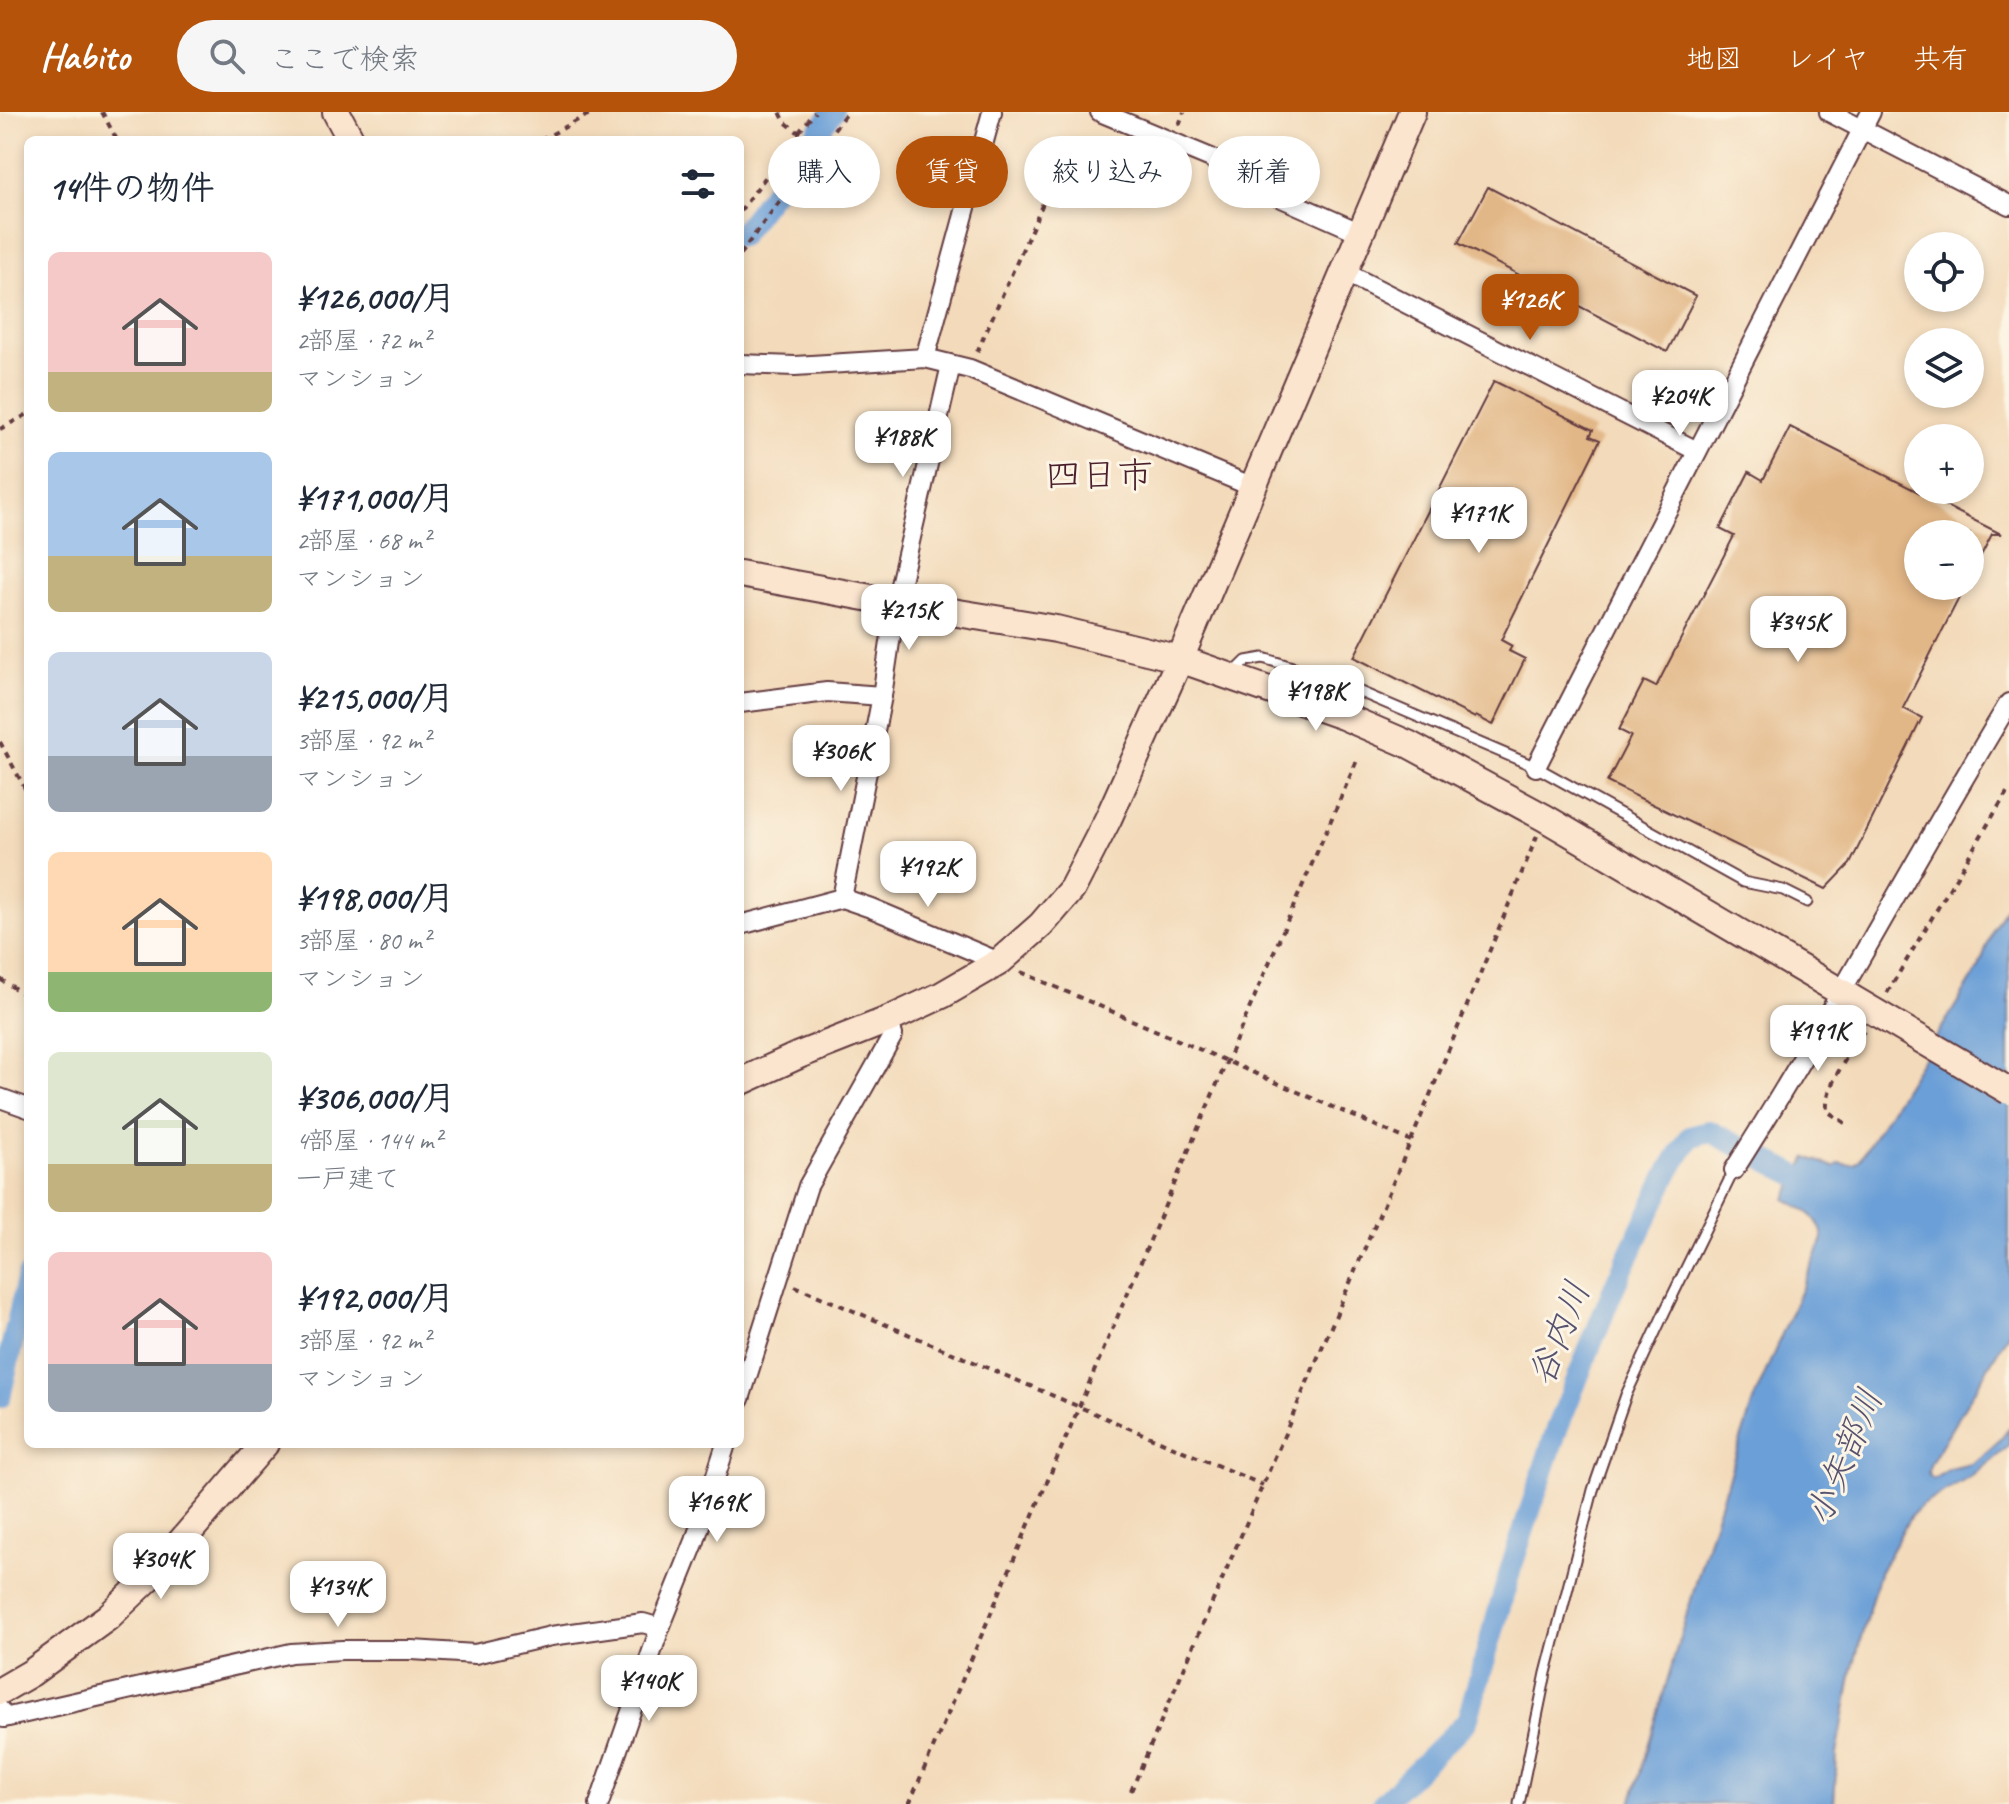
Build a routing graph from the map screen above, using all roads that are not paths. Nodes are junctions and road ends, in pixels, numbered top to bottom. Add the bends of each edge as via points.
1 (336, 112) edge
2 (992, 112) edge
3 (1100, 112) edge
4 (1412, 112) edge
5 (1829, 112) edge
6 (1871, 112) edge
7 (1862, 129) junction
8 (349, 136) edge
9 (2009, 205) edge
10 (1361, 233) junction
11 (1344, 272) junction
12 (925, 358) junction
13 (744, 364) edge
14 (961, 367) junction
15 (1697, 451) junction
16 (1253, 487) junction
17 (744, 575) edge
18 (896, 602) junction
19 (1180, 659) junction
20 (1234, 679) junction
21 (882, 696) junction
22 (744, 702) edge
23 (2009, 703) edge
24 (1536, 767) junction
25 (842, 898) junction
26 (1807, 902) dead end
27 (744, 924) edge
28 (999, 962) junction
29 (1846, 996) junction
30 (888, 1020) junction
31 (744, 1080) edge
32 (2009, 1091) edge
33 (0, 1098) edge
34 (24, 1107) edge
35 (1734, 1170) joint
36 (744, 1386) edge
37 (262, 1448) edge
38 (725, 1448) edge
39 (660, 1628) junction
40 (0, 1691) edge
41 (0, 1710) edge
42 (599, 1804) edge
43 (1519, 1804) edge

1 - 8 street
2 - 12 street
3 - 10 street via 1211,158 1232,176
4 - 10 street
5 - 7 street
6 - 7 street
7 - 9 street
7 - 15 street
10 - 11 street
11 - 15 street
11 - 16 street
12 - 13 street
12 - 14 street
14 - 16 street
14 - 18 street
15 - 24 street
16 - 19 street
17 - 18 street
18 - 19 street via 1056,629
18 - 21 street
19 - 20 street
19 - 28 street via 1072,889
20 - 24 lane via 1246,661 1263,658 1325,677
20 - 29 street via 1408,744 1545,818
21 - 22 street via 827,692
21 - 25 street
23 - 29 street via 1952,796
24 - 26 lane via 1743,882 1783,890
25 - 27 street
25 - 28 street
28 - 30 street
29 - 32 street, bridge
29 - 35 street
30 - 31 street
30 - 36 street via 893,1035 808,1186
33 - 34 street
35 - 43 lane via 1626,1395 1593,1490
37 - 40 street via 154,1573 108,1617
38 - 39 street
39 - 41 street via 643,1623 475,1654 291,1653 4,1718
39 - 42 street

